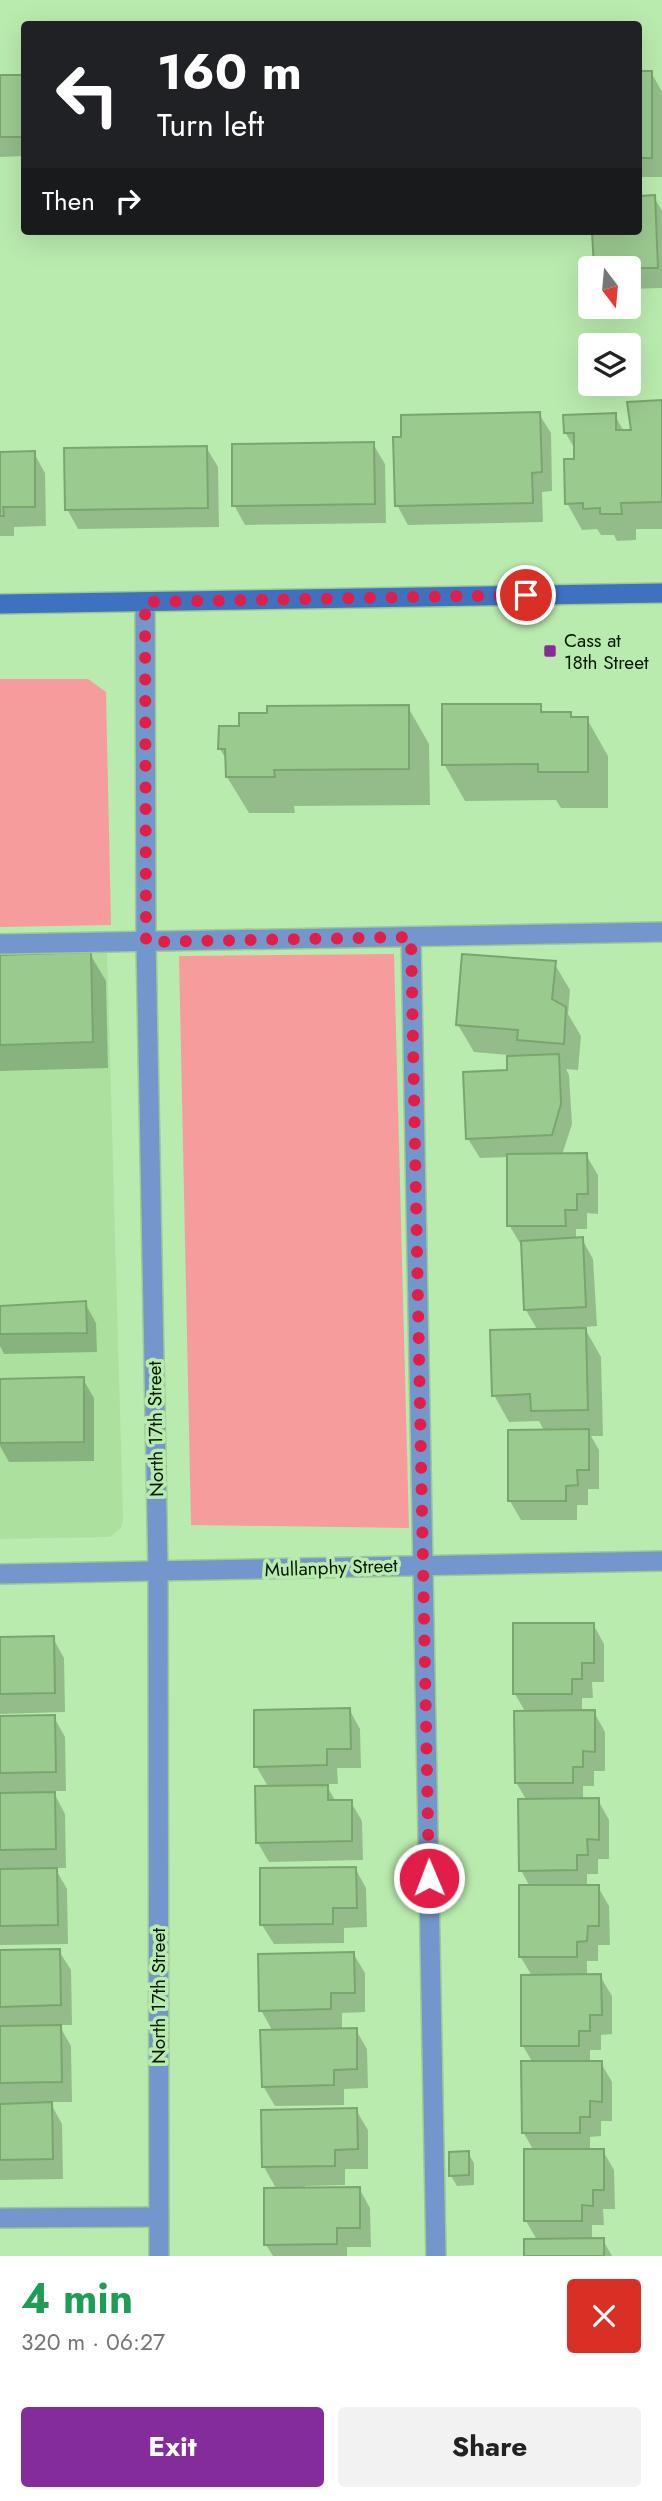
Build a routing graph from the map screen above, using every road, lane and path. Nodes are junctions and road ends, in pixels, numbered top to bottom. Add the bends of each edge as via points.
1 (662, 593) edge
2 (145, 602) junction
3 (0, 604) edge
4 (662, 932) edge
5 (411, 937) junction
6 (146, 942) junction
7 (0, 944) edge
8 (662, 1561) edge
9 (423, 1564) junction
10 (158, 1572) junction
11 (0, 1574) edge
12 (158, 2217) junction
13 (0, 2218) edge
14 (159, 2256) edge
15 (436, 2256) edge

1 - 2 main road
2 - 3 main road
2 - 6 street, North 17th Street
4 - 5 street
5 - 6 street
5 - 9 street
6 - 7 street
6 - 10 street, North 17th Street
8 - 9 street, Mullanphy Street
9 - 10 street, Mullanphy Street
9 - 15 street
10 - 11 street, Mullanphy Street
10 - 12 street, North 17th Street
12 - 13 street
12 - 14 street, North 17th Street

